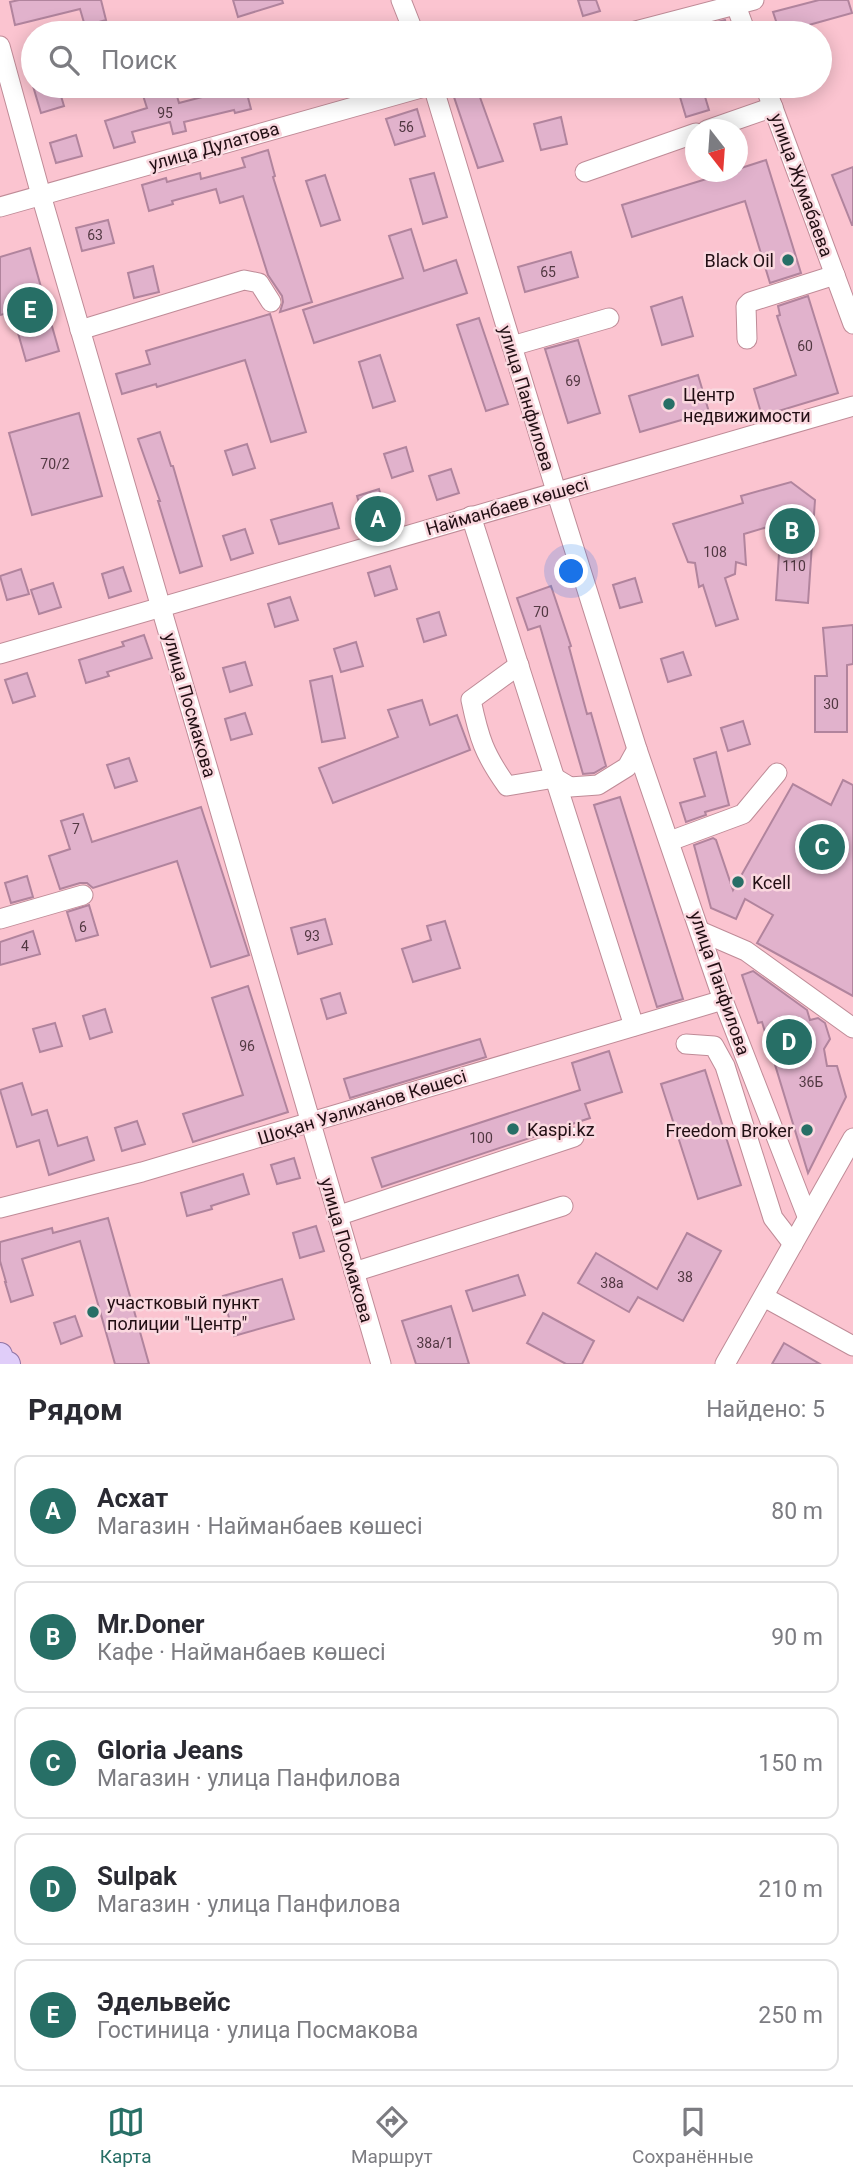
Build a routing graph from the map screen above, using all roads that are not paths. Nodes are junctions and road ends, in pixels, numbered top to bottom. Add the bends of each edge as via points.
1 (401, 0) edge
2 (741, 2) edge
3 (409, 21) edge
4 (672, 21) edge
5 (744, 21) edge
6 (0, 46) edge
7 (387, 98) edge
8 (434, 98) edge
9 (770, 98) edge
10 (773, 107) junction
11 (739, 119) edge
12 (685, 137) edge
13 (585, 172) dead end
14 (41, 195) junction
15 (0, 207) edge
16 (835, 275) junction
17 (271, 302) dead end
18 (609, 318) dead end
19 (853, 324) edge
20 (80, 330) junction
21 (747, 339) dead end
22 (512, 346) junction
23 (853, 406) edge
24 (556, 491) junction
25 (471, 516) junction
26 (162, 607) junction
27 (0, 654) edge
28 (519, 665) junction
29 (637, 748) junction
30 (777, 773) dead end
31 (555, 778) junction
32 (670, 841) junction
33 (83, 895) dead end
34 (0, 919) edge
35 (702, 932) junction
36 (723, 1000) junction
37 (634, 1026) junction
38 (853, 1028) edge
39 (686, 1044) dead end
40 (310, 1122) junction
41 (574, 1137) dead end
42 (853, 1138) edge
43 (563, 1206) dead end
44 (0, 1208) edge
45 (337, 1216) junction
46 (807, 1216) junction
47 (793, 1244) junction
48 (354, 1272) junction
49 (764, 1297) junction
50 (853, 1346) edge
51 (381, 1364) edge
52 (725, 1364) edge

1 - 3 street
2 - 4 street
2 - 5 street
6 - 14 street, улица Посмакова
7 - 14 street, улица Дулатова
8 - 22 street, улица Панфилова
9 - 10 street, улица Жумабаева
10 - 11 street
10 - 16 street, улица Жумабаева
12 - 13 street
14 - 15 street, улица Дулатова
14 - 20 street, улица Посмакова
16 - 19 street, улица Жумабаева
16 - 21 street via 750,302 746,306
17 - 20 street via 260,284 244,280
18 - 22 street
20 - 26 street, улица Посмакова
22 - 24 street, улица Панфилова
23 - 24 street, Найманбаев көшесі
24 - 25 street, Найманбаев көшесі
24 - 29 street, улица Панфилова
25 - 26 street, Найманбаев көшесі
25 - 28 street
26 - 27 street, Найманбаев көшесі
26 - 40 street, улица Посмакова
28 - 31 street
28 - 31 street via 471,700 478,732 488,760 507,786
29 - 31 street via 627,767 598,785 570,787
29 - 32 street, улица Панфилова
30 - 32 street via 743,814
31 - 37 street
32 - 35 street, улица Панфилова
33 - 34 street
35 - 36 street, улица Панфилова
35 - 38 street via 746,951
36 - 37 street, Шоқан Уәлиханов Көшесі
36 - 46 street, улица Панфилова
37 - 40 street, Шоқан Уәлиханов Көшесі
39 - 47 street via 714,1046 725,1066 773,1217
40 - 44 street, Шоқан Уәлиханов Көшесі
40 - 45 street, улица Посмакова
41 - 45 street
42 - 46 street
43 - 48 street
45 - 48 street, улица Посмакова
46 - 47 street
47 - 49 street
48 - 51 street, улица Посмакова
49 - 50 street
49 - 52 street

